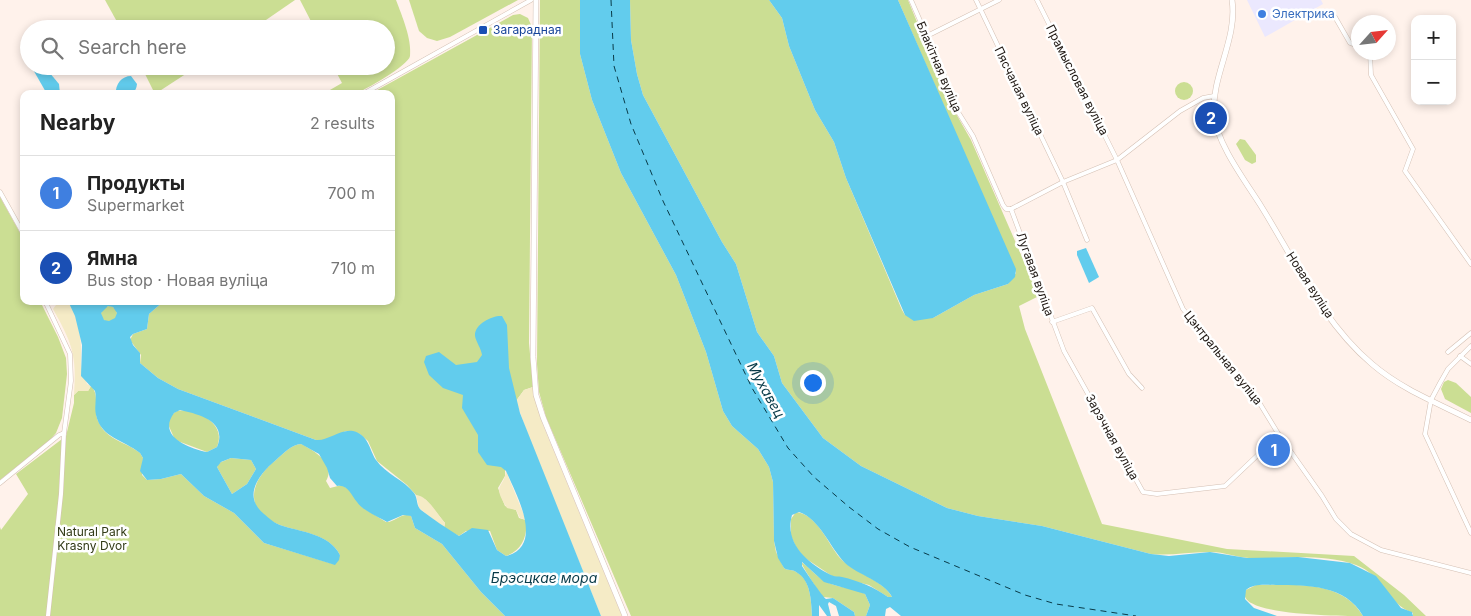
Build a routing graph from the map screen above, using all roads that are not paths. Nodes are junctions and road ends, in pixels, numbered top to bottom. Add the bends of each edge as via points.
1 (531, 0) edge
2 (536, 0) edge
3 (911, 0) edge
4 (976, 0) edge
5 (998, 0) edge
6 (1037, 0) edge
7 (1232, 0) edge
8 (980, 9) junction
9 (1323, 14) dead end
10 (926, 36) junction
11 (1351, 43) edge
12 (1370, 60) edge
13 (370, 90) edge
14 (1214, 96) junction
15 (1118, 160) junction
16 (1063, 182) junction
17 (0, 192) edge
18 (1011, 209) junction
19 (20, 229) edge
20 (1086, 240) dead end
21 (1471, 264) edge
22 (47, 305) edge
23 (1052, 322) junction
24 (1471, 334) edge
25 (1471, 346) edge
26 (1448, 352) dead end
27 (1460, 356) junction
28 (1471, 364) edge
29 (1142, 388) dead end
30 (1432, 400) junction
31 (1471, 420) edge
32 (64, 434) junction
33 (1279, 435) junction
34 (0, 482) edge
35 (1471, 533) edge
36 (1471, 573) edge
37 (48, 616) edge
38 (625, 616) edge

1 - 13 street
2 - 38 street via 535,385 547,426
3 - 10 street, Блакітная вуліца
4 - 8 street, Пясчаная вуліца
5 - 8 street
6 - 15 street, Прамысловая вуліца
7 - 14 street, Новая вуліца via 1232,24
8 - 10 street
8 - 16 street, Пясчаная вуліца
9 - 11 street via 1335,17
10 - 18 street, Блакітная вуліца via 953,104 973,136 1003,205
12 - 21 street via 1371,75 1413,149 1405,171
14 - 15 street via 1180,110
14 - 30 street, Новая вуліца via 1214,117 1225,146 1320,302 1371,364 1404,387
15 - 16 street
15 - 33 street, Цэнтральная вуліца via 1183,309 1254,394
16 - 18 street
16 - 20 street, Пясчаная вуліца
17 - 19 street
18 - 23 street, Лугавая вуліца
22 - 32 street via 70,354 71,381
23 - 29 street, Лугавая вуліца via 1092,308 1129,374
23 - 33 street, Зарэчная вуліца via 1064,351 1143,492 1157,494 1225,486
24 - 26 street
25 - 27 street
27 - 28 street
27 - 30 street via 1448,369
30 - 31 street, Новая вуліца
30 - 35 street via 1425,434
32 - 34 street via 56,436
32 - 37 street via 60,509
33 - 36 street, Цэнтральная вуліца via 1336,519 1351,534 1381,550

